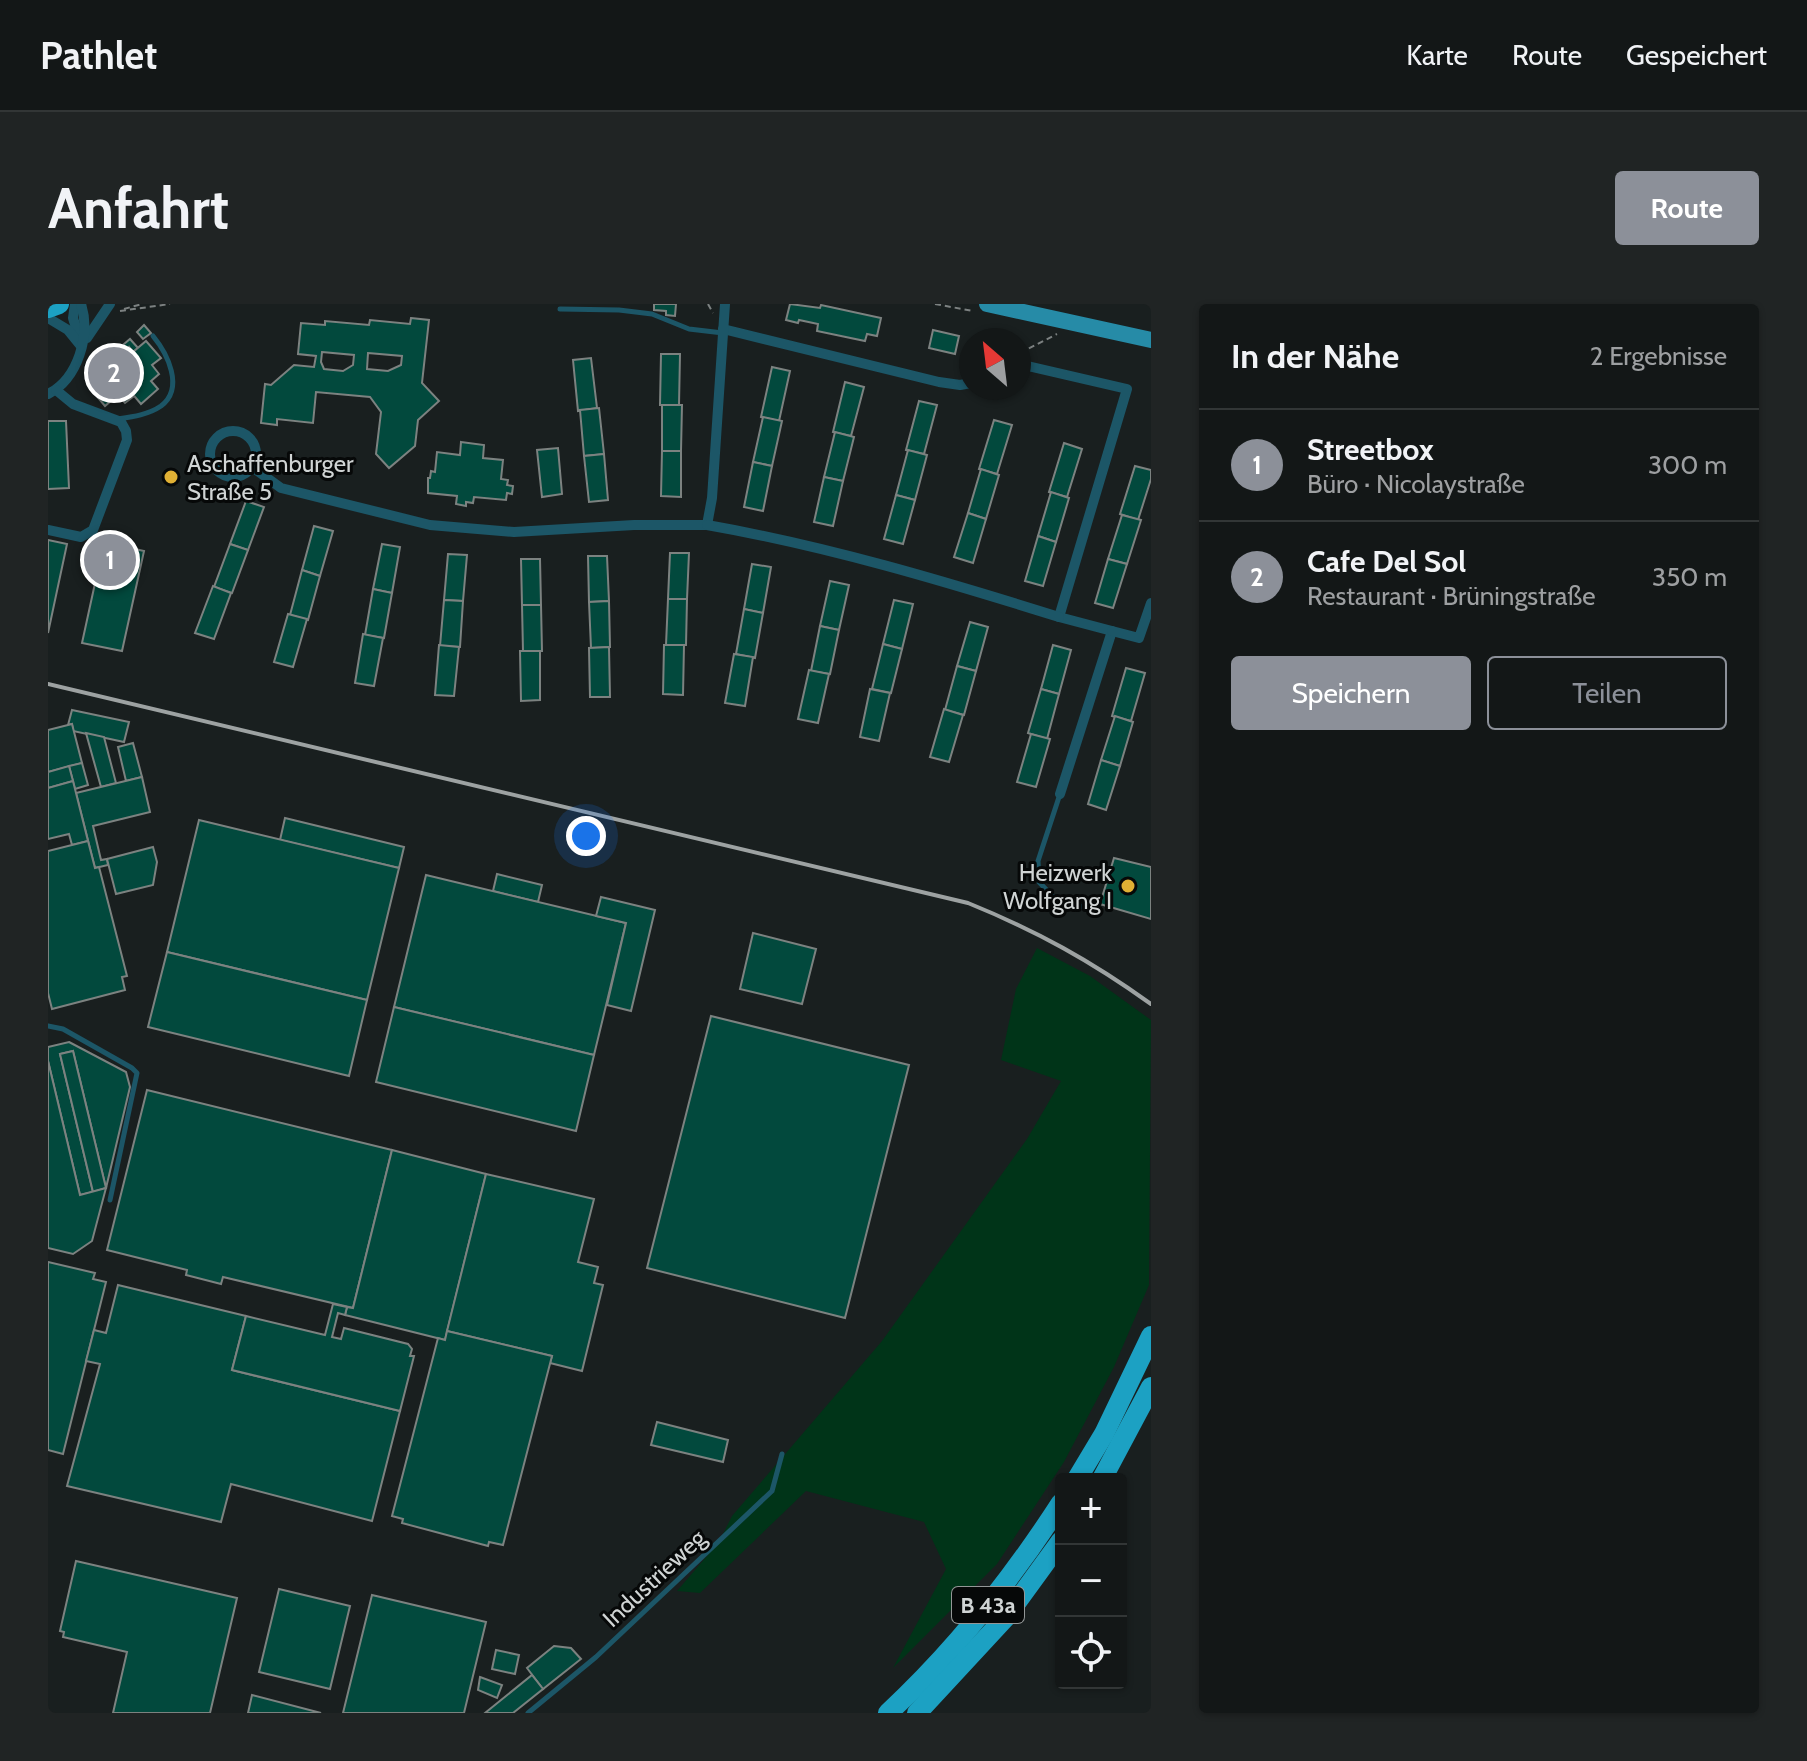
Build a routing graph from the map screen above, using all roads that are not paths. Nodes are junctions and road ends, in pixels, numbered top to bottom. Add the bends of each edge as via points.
1 (59, 304) edge
2 (75, 304) edge
3 (81, 304) edge
4 (987, 304) edge
5 (725, 306) edge
6 (48, 308) edge
7 (114, 308) edge
8 (560, 309) dead end
9 (48, 318) edge
10 (723, 331) junction
11 (153, 336) dead end
12 (1151, 340) edge
13 (81, 346) junction
14 (1031, 367) edge
15 (959, 383) edge
16 (52, 392) edge
17 (116, 419) junction
18 (252, 467) junction
19 (707, 525) junction
20 (48, 530) edge
21 (1151, 603) edge
22 (1059, 617) junction
23 (1112, 631) junction
24 (1060, 794) joint
25 (1088, 908) dead end
26 (48, 1026) edge
27 (110, 1200) dead end
28 (1151, 1336) edge
29 (1151, 1387) edge
30 (782, 1454) dead end
31 (1081, 1473) edge
32 (1105, 1473) edge
33 (1055, 1512) edge
34 (1058, 1545) edge
35 (910, 1706) edge
36 (528, 1713) edge
37 (878, 1713) edge
38 (888, 1713) edge

1 - 6 highway
2 - 13 street
3 - 13 street via 86,329
4 - 12 main road
5 - 10 street
7 - 13 street via 98,318
8 - 10 lane via 652,314 689,329
9 - 13 street
10 - 15 street
10 - 19 street
11 - 17 lane via 170,366 167,399 147,412
13 - 16 street via 75,365
14 - 22 street via 1127,389
16 - 17 street
17 - 20 street via 127,440 96,524 81,537
18 - 18 street via 236,477 217,471 210,457 213,442 228,432 246,435 256,450
18 - 19 street via 281,488 430,525 514,532
19 - 22 street via 912,572
21 - 23 street via 1139,638
22 - 23 street
23 - 24 street
24 - 25 lane via 1038,861 1039,882 1057,901
26 - 27 lane via 63,1029 137,1073
28 - 31 highway
29 - 32 highway
30 - 36 lane, Industrieweg via 772,1491 596,1657
33 - 35 highway, B 43a
34 - 35 highway, B 43a via 1005,1618
35 - 37 highway
35 - 38 highway, B 43a

